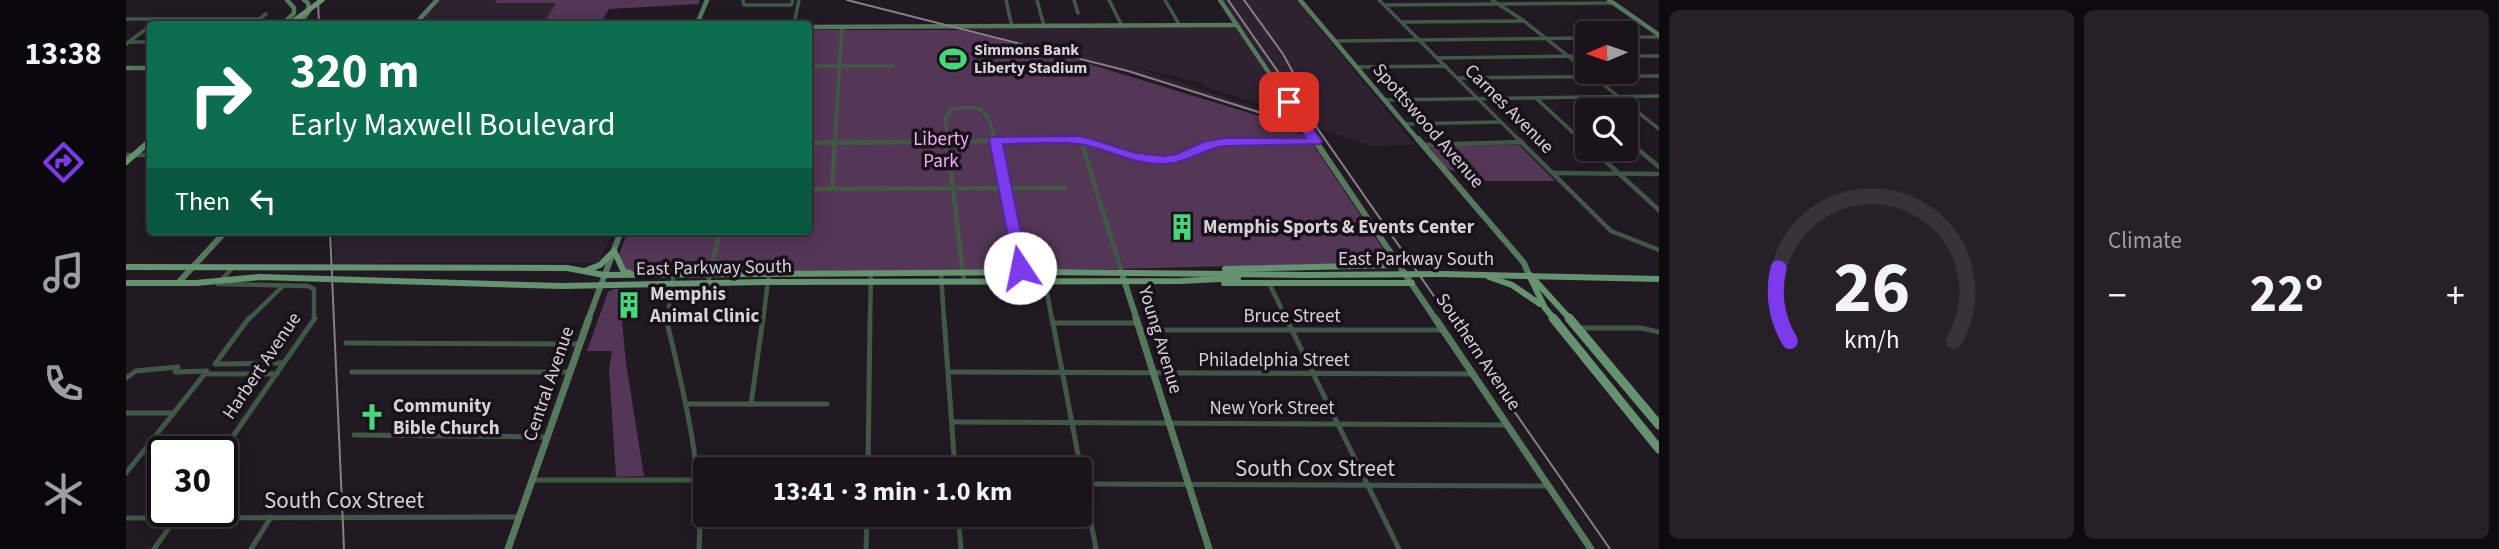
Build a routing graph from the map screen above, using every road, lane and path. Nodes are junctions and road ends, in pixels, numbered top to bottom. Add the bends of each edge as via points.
1 (286, 0) edge
2 (304, 0) edge
3 (437, 0) edge
4 (707, 0) edge
5 (743, 0) edge
6 (793, 0) edge
7 (799, 0) edge
8 (1006, 0) edge
9 (1037, 0) edge
10 (1074, 0) edge
11 (1110, 0) edge
12 (1165, 0) edge
13 (1220, 0) edge
14 (1300, 0) edge
15 (1379, 0) edge
16 (1492, 0) edge
17 (321, 1) edge
18 (1611, 2) edge
19 (1497, 4) junction
20 (1385, 5) junction
21 (1079, 13) dead end
22 (266, 14) dead end
23 (126, 19) edge
24 (160, 19) junction
25 (261, 19) junction
26 (157, 21) edge
27 (258, 21) edge
28 (286, 21) edge
29 (293, 21) edge
30 (302, 21) edge
31 (418, 21) edge
32 (698, 21) edge
33 (795, 21) edge
34 (1524, 21) junction
35 (1402, 22) junction
36 (1237, 25) junction
37 (1044, 26) junction
38 (1122, 26) junction
39 (1180, 26) junction
40 (812, 27) edge
41 (842, 27) junction
42 (1012, 27) junction
43 (147, 29) edge
44 (1659, 36) edge
45 (1638, 37) edge
46 (1546, 38) junction
47 (1575, 38) edge
48 (1419, 40) junction
49 (1335, 41) junction
50 (147, 42) edge
51 (127, 43) edge
52 (1638, 56) edge
53 (1659, 56) edge
54 (1569, 57) junction
55 (1575, 57) edge
56 (1438, 58) junction
57 (1575, 61) edge
58 (812, 66) edge
59 (839, 66) junction
60 (894, 66) dead end
61 (1446, 66) junction
62 (1357, 67) junction
63 (126, 69) edge
64 (147, 69) edge
65 (1638, 75) edge
66 (1659, 75) edge
67 (1575, 76) edge
68 (1458, 78) junction
69 (1604, 84) edge
70 (1659, 96) edge
71 (1577, 97) joint
72 (1619, 97) junction
73 (1536, 98) junction
74 (1479, 99) junction
75 (1384, 100) junction
76 (1502, 122) junction
77 (1404, 124) junction
78 (1659, 129) edge
79 (1575, 134) edge
80 (948, 140) junction
81 (995, 140) junction
82 (1081, 140) junction
83 (1315, 141) junction
84 (812, 142) edge
85 (836, 142) junction
86 (1522, 142) junction
87 (147, 144) edge
88 (1421, 145) junction
89 (1638, 149) edge
90 (126, 155) edge
91 (134, 155) junction
92 (147, 155) edge
93 (1606, 161) edge
94 (126, 162) edge
95 (1659, 167) edge
96 (1554, 173) junction
97 (1619, 173) junction
98 (1659, 174) edge
99 (1065, 188) dead end
100 (812, 189) edge
101 (832, 189) junction
102 (954, 189) junction
103 (1004, 189) junction
104 (1659, 210) edge
105 (222, 235) edge
106 (620, 235) edge
107 (719, 235) edge
108 (1659, 250) edge
109 (614, 251) junction
110 (1399, 265) junction
111 (194, 266) junction
112 (126, 267) edge
113 (233, 267) junction
114 (581, 271) junction
115 (1169, 272) junction
116 (940, 273) junction
117 (963, 273) junction
118 (1475, 274) junction
119 (604, 275) junction
120 (638, 275) junction
121 (674, 275) junction
122 (1304, 275) junction
123 (1529, 275) junction
124 (1043, 276) junction
125 (1022, 277) junction
126 (1123, 277) junction
127 (768, 278) junction
128 (871, 278) junction
129 (709, 279) junction
130 (1658, 280) edge
131 (218, 281) junction
132 (1182, 281) junction
133 (941, 282) junction
134 (964, 282) junction
135 (126, 283) edge
136 (178, 283) junction
137 (1412, 283) junction
138 (673, 284) junction
139 (1270, 285) junction
140 (283, 286) junction
141 (600, 286) junction
142 (1545, 308) junction
143 (1053, 323) junction
144 (1139, 326) junction
145 (1578, 328) junction
146 (1292, 330) junction
147 (1444, 330) junction
148 (1659, 332) edge
149 (346, 343) dead end
150 (579, 344) junction
151 (284, 363) junction
152 (352, 372) dead end
153 (569, 372) junction
154 (948, 372) junction
155 (1062, 372) junction
156 (206, 373) junction
157 (277, 373) junction
158 (1154, 374) junction
159 (1313, 374) junction
160 (1474, 374) junction
161 (126, 377) edge
162 (687, 404) junction
163 (751, 404) junction
164 (827, 404) dead end
165 (126, 413) edge
166 (174, 413) junction
167 (1635, 420) junction
168 (953, 422) junction
169 (1657, 422) edge
170 (1071, 423) junction
171 (1169, 424) junction
172 (1339, 424) junction
173 (1508, 425) junction
174 (354, 435) dead end
175 (233, 436) edge
176 (547, 437) junction
177 (1659, 449) edge
178 (694, 457) edge
179 (868, 457) edge
180 (954, 457) edge
181 (1077, 457) edge
182 (126, 473) edge
183 (532, 480) junction
184 (693, 480) edge
185 (1092, 484) edge
186 (1189, 485) junction
187 (1368, 486) junction
188 (1549, 486) junction
189 (147, 516) edge
190 (238, 516) edge
191 (271, 517) junction
192 (520, 517) junction
193 (126, 518) edge
194 (170, 527) edge
195 (701, 527) edge
196 (867, 527) edge
197 (959, 527) edge
198 (1091, 527) edge
199 (154, 549) edge
200 (251, 549) edge
201 (508, 549) edge
202 (699, 549) edge
203 (866, 549) edge
204 (961, 549) edge
205 (1096, 549) edge
206 (1209, 549) edge
207 (1399, 549) edge
208 (1591, 549) edge

1 - 28 main road via 295,8
2 - 30 main road via 309,12
3 - 31 main road
4 - 32 main road
5 - 6 street via 757,6 789,5
7 - 33 street
8 - 42 street
9 - 37 street
10 - 21 street
11 - 38 street
12 - 39 street
13 - 36 main road, Southern Avenue
14 - 49 main road, Spottswood Avenue
15 - 20 street, Carnes Avenue
16 - 19 street
17 - 29 main road, bridge
18 - 19 street
18 - 44 main road
19 - 20 street
19 - 34 street
20 - 35 street, Carnes Avenue
22 - 25 street
23 - 24 street
24 - 25 street
24 - 26 street
25 - 27 street
34 - 35 street
34 - 46 street
35 - 48 street, Carnes Avenue
36 - 39 main road
36 - 83 main road, Southern Avenue
37 - 38 main road
37 - 42 main road
38 - 39 main road
40 - 41 main road
41 - 42 main road
41 - 59 street
43 - 51 street
44 - 45 street
46 - 47 street
46 - 48 street
46 - 54 street
48 - 49 street
48 - 56 street, Carnes Avenue
49 - 62 main road, Spottswood Avenue
50 - 51 street
52 - 53 street
54 - 55 street
54 - 56 street
54 - 57 street
56 - 61 street, Carnes Avenue
58 - 59 street
59 - 60 street
59 - 85 street
61 - 62 street
61 - 68 street, Carnes Avenue
62 - 75 main road, Spottswood Avenue
63 - 64 main road
65 - 66 street
67 - 68 street
68 - 74 street, Carnes Avenue
69 - 72 street
70 - 72 street
71 - 72 street
71 - 73 street
72 - 78 street
73 - 74 street
73 - 79 street
74 - 75 street
74 - 76 street, Carnes Avenue
75 - 77 main road, Spottswood Avenue
76 - 77 street
76 - 86 street, Carnes Avenue
77 - 88 main road, Spottswood Avenue
80 - 81 street
80 - 81 street via 945,119 950,110 966,107 983,110 991,119
80 - 85 street
80 - 102 street
81 - 82 street
81 - 103 street
82 - 83 street via 1135,157 1163,160 1224,142
82 - 126 street, Young Avenue
83 - 110 main road, Southern Avenue
84 - 85 street
85 - 101 street
86 - 88 street
86 - 96 street, Carnes Avenue
87 - 91 main road
88 - 123 main road, Spottswood Avenue, bridge via 1524,263
89 - 95 street
90 - 91 street
91 - 92 street
91 - 94 main road
93 - 97 street
96 - 97 street
96 - 108 street, Carnes Avenue via 1615,233
97 - 98 street
97 - 104 street
99 - 103 street
100 - 101 street
101 - 102 street
102 - 103 street
102 - 117 street
103 - 125 street
105 - 111 main road
106 - 109 main road, Central Avenue
107 - 129 street
109 - 114 main road via 595,268
109 - 119 main road, Central Avenue
109 - 120 main road via 624,272
110 - 115 main road
110 - 137 main road, Southern Avenue
111 - 112 main road, East Parkway South
111 - 113 main road, East Parkway South
111 - 136 main road
113 - 114 main road, East Parkway South
113 - 131 street
114 - 119 main road, East Parkway South
115 - 122 main road, East Parkway South
115 - 126 main road, East Parkway South
116 - 117 main road, East Parkway South
116 - 128 main road, East Parkway South
116 - 133 street
117 - 125 main road, East Parkway South
117 - 134 street
118 - 122 main road, East Parkway South, bridge
118 - 123 main road, East Parkway South
118 - 142 main road via 1512,285
119 - 120 main road, East Parkway South
119 - 141 main road, Central Avenue
120 - 121 main road, East Parkway South
121 - 129 main road, East Parkway South
121 - 138 street
122 - 132 main road, East Parkway South
123 - 130 main road, East Parkway South
123 - 142 main road
123 - 145 main road
124 - 125 main road, East Parkway South
124 - 126 main road, East Parkway South
124 - 143 street
125 - 134 main road, East Parkway South
126 - 132 main road, East Parkway South
126 - 144 main road, Young Avenue
127 - 128 main road, East Parkway South
127 - 129 main road, East Parkway South
127 - 163 street
128 - 133 main road, East Parkway South
128 - 179 street
129 - 138 main road, East Parkway South
131 - 136 main road, East Parkway South
131 - 140 street, Harbert Avenue via 221,286
131 - 141 main road, East Parkway South via 260,276
132 - 139 main road
133 - 134 main road, East Parkway South
133 - 154 street
135 - 136 main road, East Parkway South
137 - 139 main road
137 - 147 main road, Southern Avenue
138 - 141 main road, East Parkway South
138 - 162 street via 666,316
139 - 146 street
140 - 151 street, Harbert Avenue via 314,289 316,311
140 - 151 street via 252,314 215,364
141 - 150 main road, Central Avenue
142 - 167 main road
143 - 144 street, Bruce Street
143 - 155 street
144 - 146 street, Bruce Street
144 - 158 main road, Young Avenue
145 - 148 street
145 - 169 main road
146 - 147 street, Bruce Street
146 - 159 street
147 - 160 main road, Southern Avenue
149 - 150 street
150 - 153 main road, Central Avenue
151 - 157 street, Harbert Avenue
152 - 153 street
153 - 176 main road, Central Avenue
154 - 155 street, Philadelphia Street
154 - 168 street
155 - 158 street, Philadelphia Street
155 - 170 street
156 - 157 street
156 - 161 street via 136,371
156 - 166 street
157 - 175 street, Harbert Avenue
158 - 159 street, Philadelphia Street
158 - 171 main road, Young Avenue
159 - 160 street, Philadelphia Street
159 - 172 street
160 - 173 main road, Southern Avenue
162 - 163 street
162 - 178 street
163 - 164 street
165 - 166 street
166 - 182 street
167 - 169 main road
167 - 177 main road
168 - 170 street, New York Street
168 - 180 street
170 - 171 street, New York Street
170 - 181 street
171 - 172 street, New York Street
171 - 186 main road, Young Avenue
172 - 173 street, New York Street
172 - 187 street
173 - 188 main road, Southern Avenue
174 - 176 street
176 - 183 main road, Central Avenue
183 - 184 street
183 - 192 main road, Central Avenue
185 - 186 street, South Cox Street
186 - 187 street, South Cox Street
186 - 206 main road, Young Avenue
187 - 188 street, South Cox Street
187 - 207 street
188 - 208 main road, Southern Avenue
189 - 193 street, South Cox Street
190 - 191 street, South Cox Street
191 - 192 street, South Cox Street
191 - 200 street
192 - 201 main road, Central Avenue
194 - 199 street
195 - 202 street
196 - 203 street
197 - 204 street
198 - 205 street

